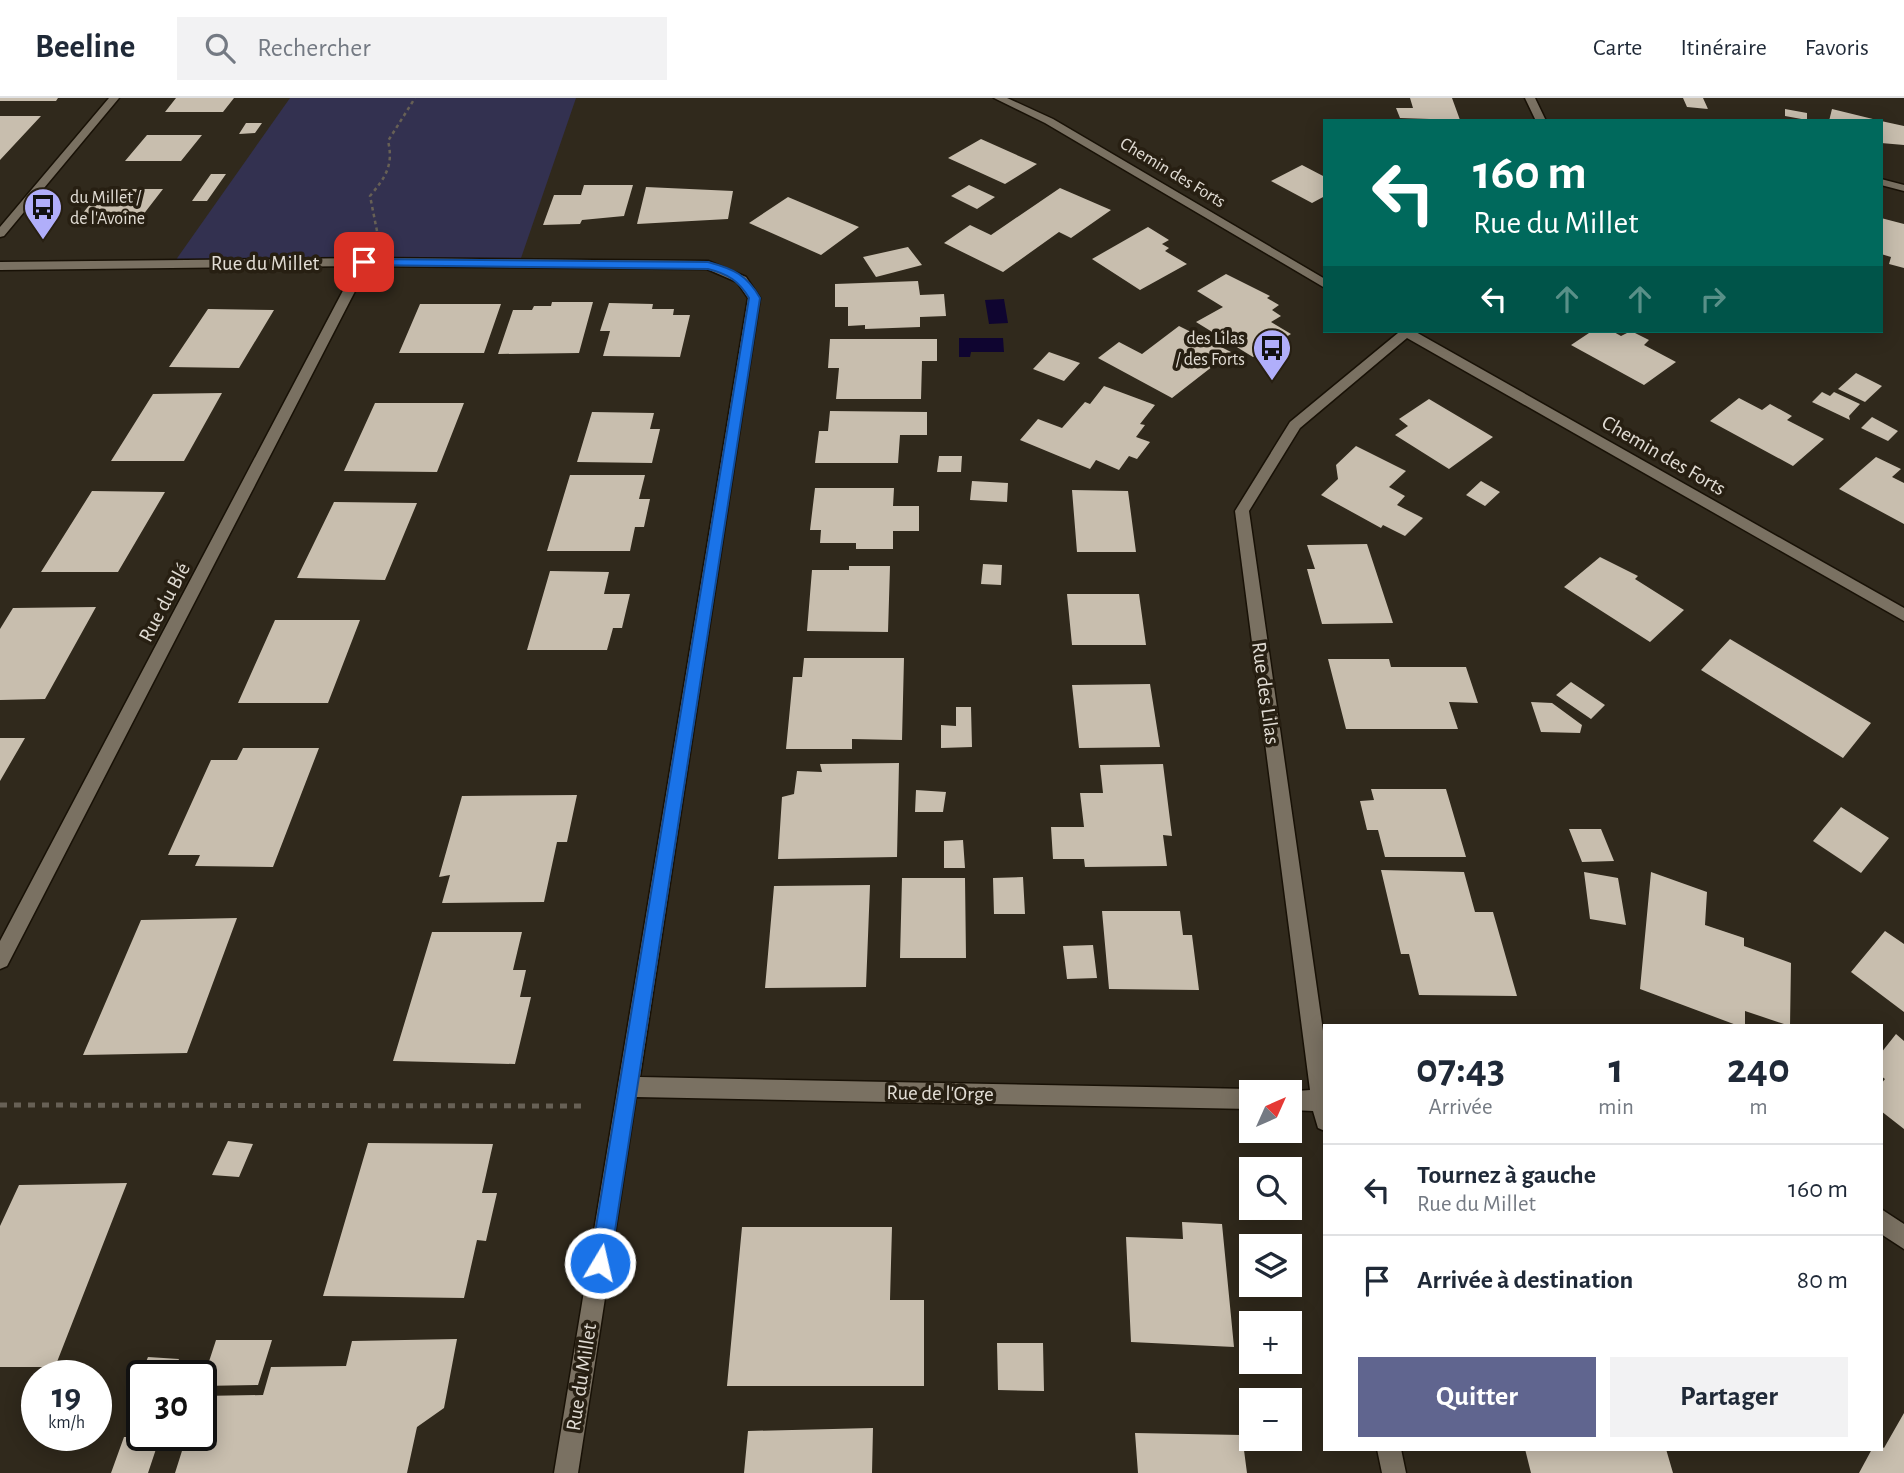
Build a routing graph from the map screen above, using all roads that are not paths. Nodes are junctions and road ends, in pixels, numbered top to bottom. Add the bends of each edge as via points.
1 (114, 98) edge
2 (999, 98) edge
3 (1530, 98) edge
4 (1540, 119) edge
5 (1883, 183) edge
6 (1904, 188) edge
7 (0, 234) edge
8 (364, 262) junction
9 (0, 266) edge
10 (1323, 283) edge
11 (1404, 333) edge
12 (1410, 333) edge
13 (1904, 615) edge
14 (0, 960) edge
15 (627, 1097) junction
16 (1239, 1099) edge
17 (1302, 1103) edge
18 (1323, 1108) edge
19 (1883, 1222) edge
20 (1904, 1238) edge
21 (1389, 1451) edge
22 (566, 1473) edge
23 (1394, 1473) edge

1 - 7 street
2 - 10 street, Chemin des Forts via 1049,121
3 - 4 street
5 - 6 street
8 - 9 street, Rue du Millet
8 - 14 street, Rue du Blé
8 - 15 street, Rue du Millet via 708,265 744,281 754,298
11 - 18 street, Rue des Lilas via 1294,425 1242,511
12 - 13 street, Chemin des Forts
15 - 16 street, Rue de l'Orge
15 - 22 street, Rue du Millet
17 - 18 street
19 - 20 street
21 - 23 street

